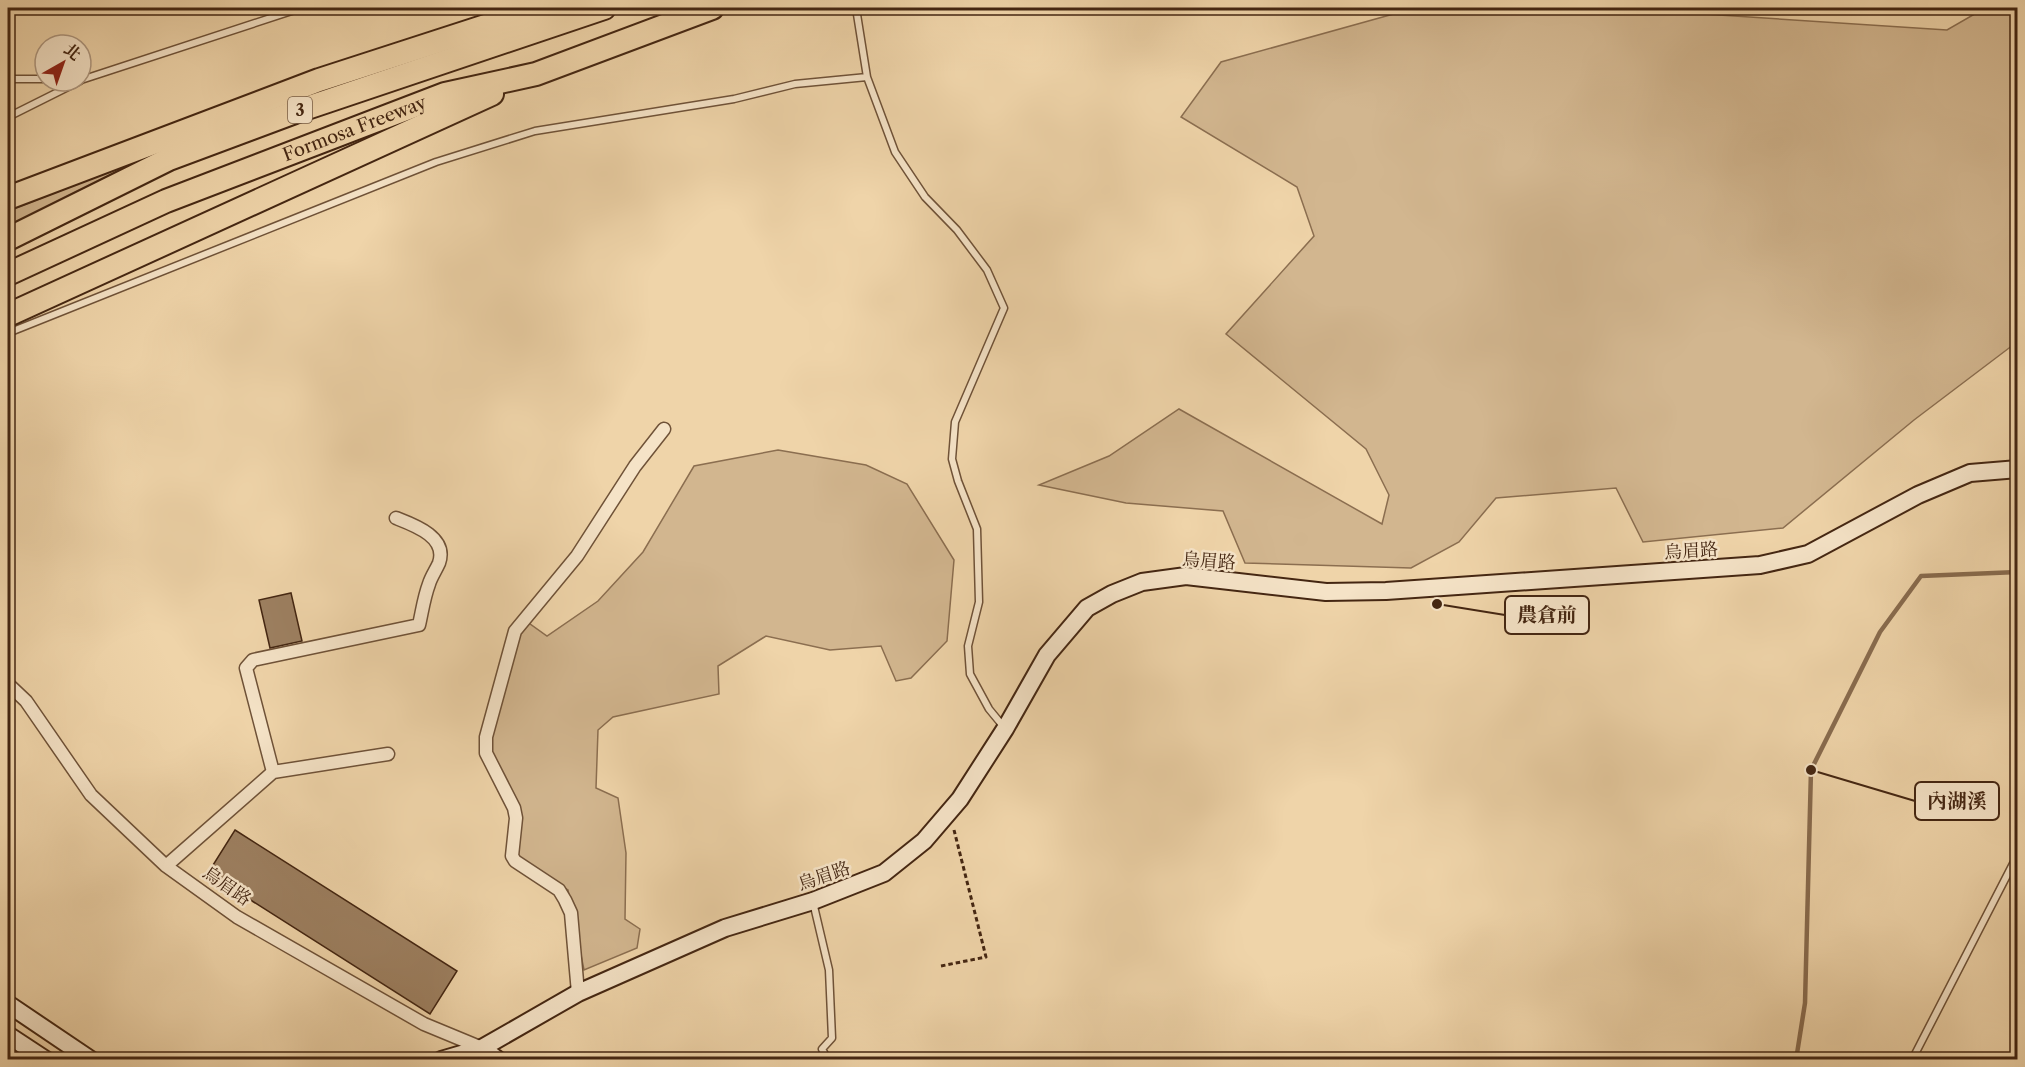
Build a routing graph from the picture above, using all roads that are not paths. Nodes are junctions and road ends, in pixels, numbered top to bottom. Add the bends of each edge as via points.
1 (301, 8) edge
2 (541, 8) edge
3 (604, 8) edge
4 (712, 8) edge
5 (856, 8) edge
6 (536, 74) junction
7 (93, 76) edge
8 (867, 77) junction
9 (33, 79) edge
10 (8, 80) edge
11 (55, 93) edge
12 (8, 117) edge
13 (8, 198) edge
14 (8, 238) edge
15 (8, 274) edge
16 (8, 315) edge
17 (8, 333) edge
18 (664, 429) dead end
19 (2018, 469) edge
20 (396, 518) dead end
21 (8, 684) edge
22 (1005, 729) junction
23 (388, 754) dead end
24 (273, 772) junction
25 (2018, 854) edge
26 (166, 866) junction
27 (813, 901) junction
28 (578, 993) junction
29 (8, 1004) edge
30 (8, 1035) edge
31 (482, 1048) junction
32 (38, 1057) edge
33 (91, 1059) edge
34 (441, 1059) edge
35 (498, 1059) edge
36 (828, 1059) edge
37 (1912, 1059) edge

1 - 7 lane
2 - 13 highway via 319,80
3 - 14 highway, Formosa Freeway / 3 via 295,112 169,159
4 - 6 highway, Formosa Freeway / 3
5 - 8 lane
6 - 15 highway, Formosa Freeway / 3 via 433,99 166,201
6 - 16 highway
8 - 17 lane via 795,84 734,99 535,131 436,162
8 - 22 lane via 895,152 925,197 957,230 987,270 1004,308 955,422 952,459 977,529 979,602 968,646 970,674
9 - 10 lane
11 - 12 lane
18 - 28 street via 635,466 577,556 515,631 486,737 489,762 514,808 512,856 559,890 571,913
19 - 22 main road, 烏眉路 via 1970,472 1808,554 1760,565 1386,591 1326,592 1186,576 1142,582 1087,608 1047,655
20 - 24 street via 420,528 440,548 440,561 428,586 419,625 253,660 246,668
21 - 26 street, 烏眉路 via 26,701 91,795
22 - 27 main road, 烏眉路 via 950,811 924,841 884,873
23 - 24 street
24 - 26 street
25 - 37 lane
26 - 31 street, 烏眉路 via 237,917 424,1024
27 - 28 main road, 烏眉路 via 725,928
27 - 36 lane via 829,970 831,1038 822,1049
28 - 31 main road, 烏眉路
29 - 33 main road
30 - 32 main road
31 - 34 main road, 烏眉路
31 - 35 main road

